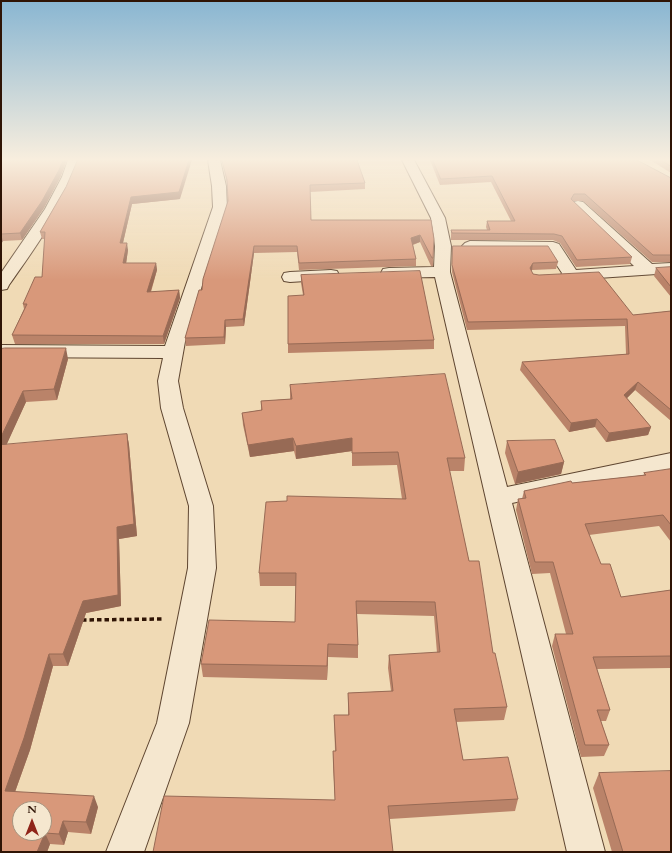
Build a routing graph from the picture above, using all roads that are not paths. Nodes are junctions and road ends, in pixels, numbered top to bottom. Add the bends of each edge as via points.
1 (56, 200) edge
2 (220, 200) edge
3 (429, 200) edge
4 (578, 205) edge
5 (443, 246) junction
6 (671, 268) edge
7 (647, 269) junction
8 (442, 272) junction
9 (370, 274) edge
10 (346, 275) edge
11 (570, 275) junction
12 (551, 276) edge
13 (290, 277) dead end
14 (1, 285) edge
15 (1, 351) edge
16 (174, 352) junction
17 (671, 461) edge
18 (499, 497) junction
19 (125, 852) edge
20 (586, 852) edge

1 - 14 street
2 - 16 street via 220,207
3 - 5 street via 438,218
4 - 7 street
5 - 8 street
5 - 11 street via 553,247
6 - 7 street
7 - 11 street
8 - 9 street
8 - 18 street
10 - 13 street
11 - 12 street
15 - 16 street
16 - 19 street via 168,381 172,408 201,506 202,568 173,723
17 - 18 street
18 - 20 street

